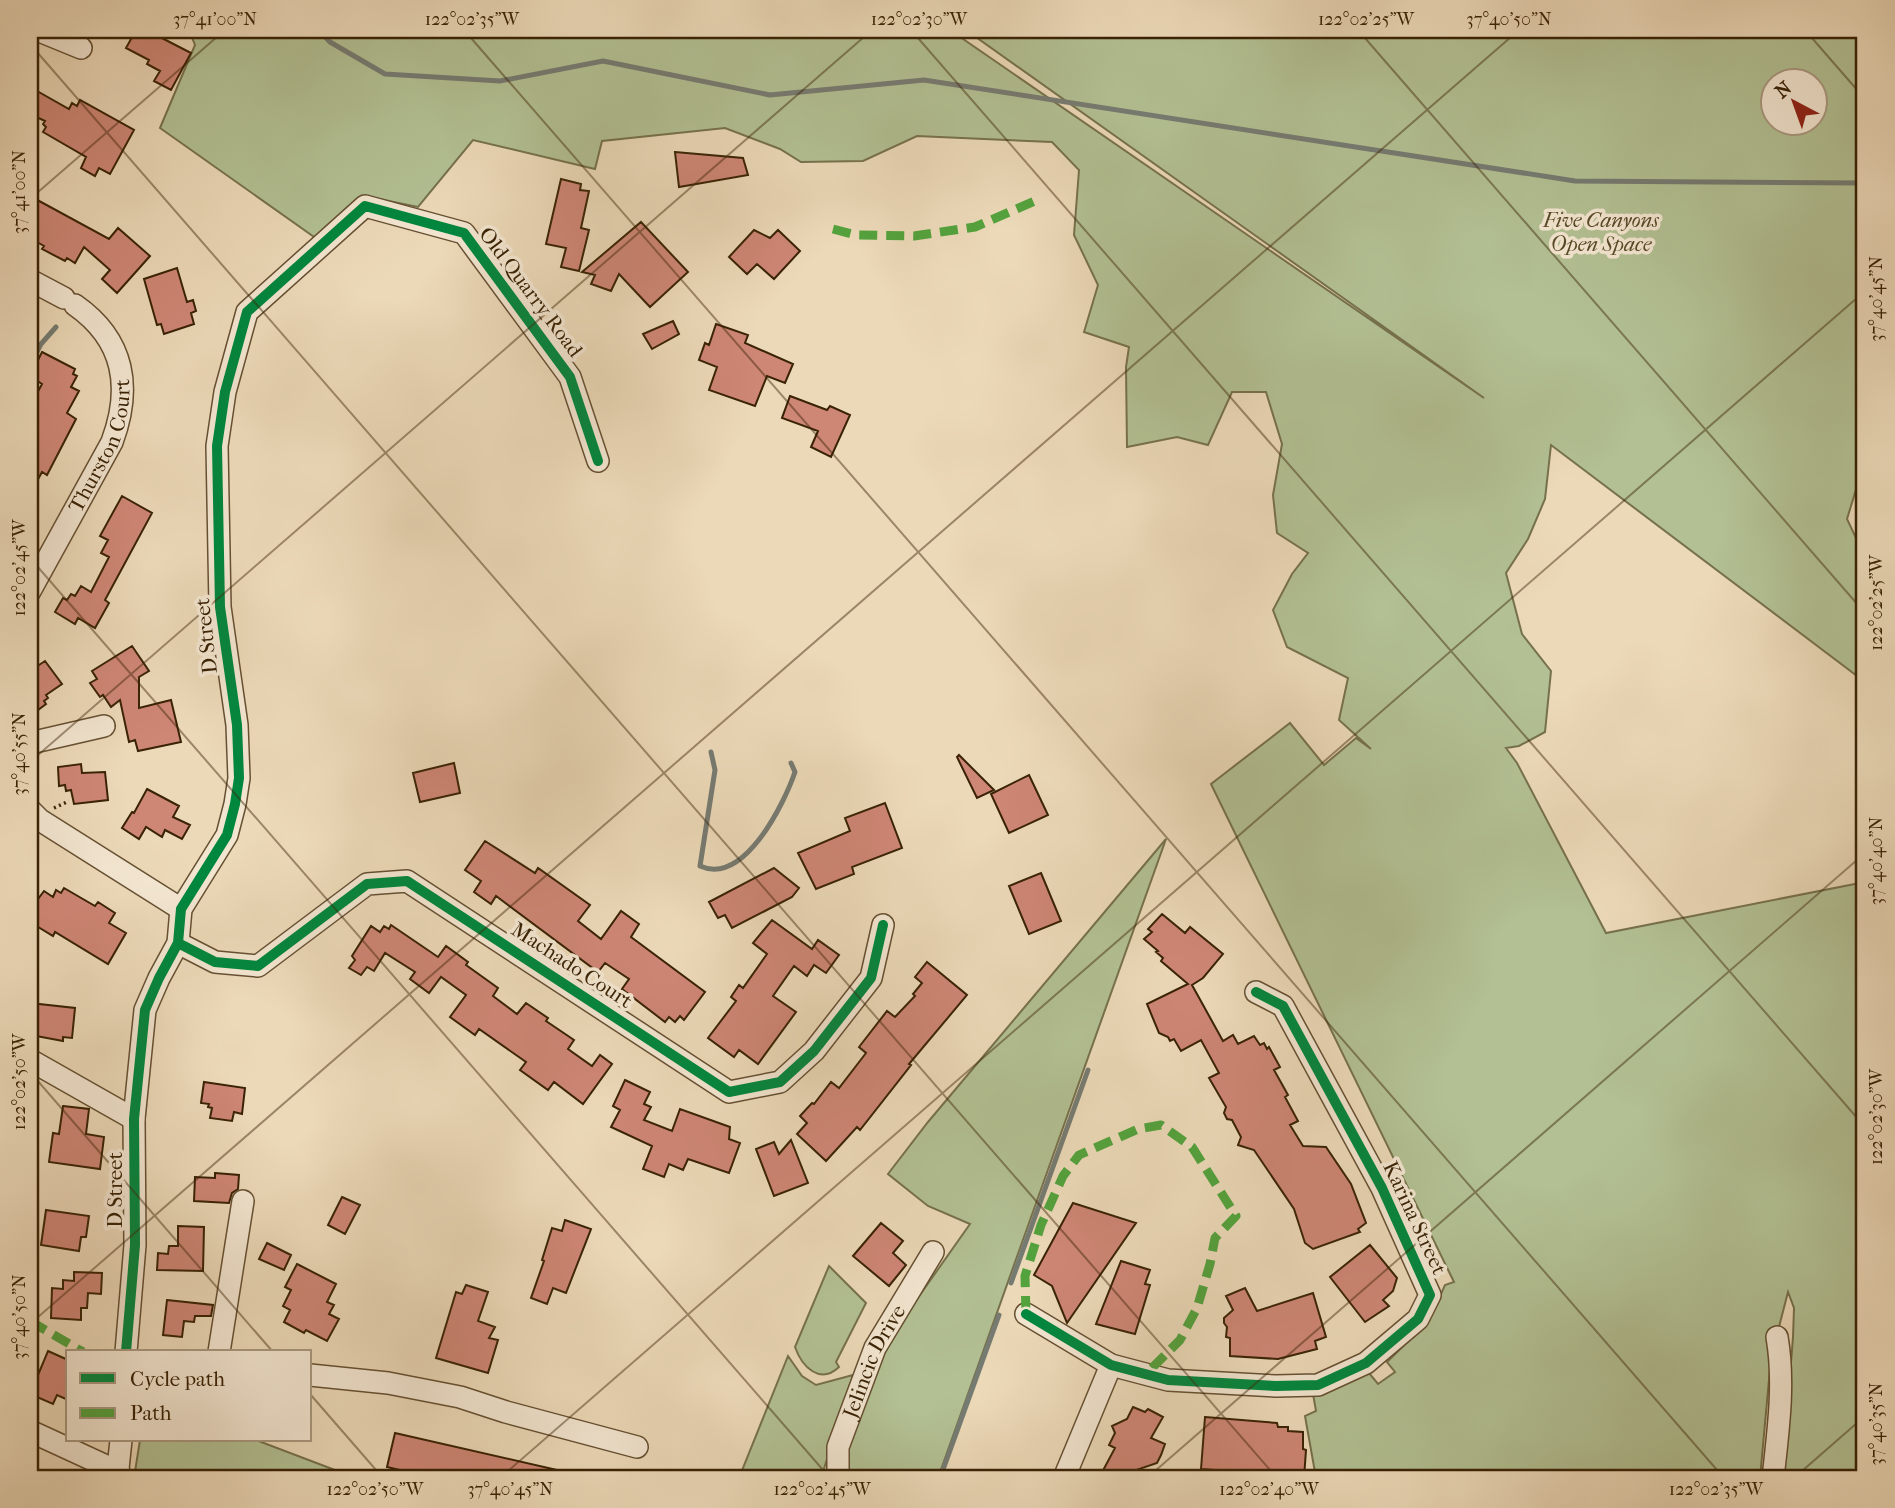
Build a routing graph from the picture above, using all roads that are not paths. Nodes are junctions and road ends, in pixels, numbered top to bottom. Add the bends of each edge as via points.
1 (37, 30) edge
2 (81, 48) dead end
3 (30, 280) edge
4 (225, 392) joint
5 (598, 461) dead end
6 (30, 591) edge
7 (104, 726) dead end
8 (30, 743) edge
9 (40, 811) edge
10 (181, 909) junction
11 (883, 925) dead end
12 (178, 943) junction
13 (1256, 992) dead end
14 (30, 1060) edge
15 (134, 1119) junction
16 (243, 1201) dead end
17 (933, 1252) dead end
18 (1027, 1314) dead end
19 (1777, 1337) dead end
20 (126, 1350) edge
21 (219, 1350) edge
22 (1111, 1365) junction
23 (312, 1375) edge
24 (30, 1431) edge
25 (121, 1442) edge
26 (637, 1447) dead end
27 (118, 1475) edge
28 (838, 1478) edge
29 (1064, 1478) edge
30 (1773, 1478) edge

1 - 2 street
3 - 6 street, Thurston Court via 69,301 100,326 121,368 124,393 112,442
4 - 5 street, Old Quarry Road via 247,312 365,206 464,233 570,377
4 - 10 street, D Street via 217,446 220,607 237,724 239,778 227,835
7 - 8 street
9 - 10 street via 40,820
10 - 12 street, D Street
11 - 12 street, Machado Court via 871,978 814,1051 780,1082 729,1092 407,881 368,884 258,966 215,962
12 - 15 street, D Street via 145,1010
13 - 22 street, Karina Street via 1283,1006 1382,1188 1430,1295 1418,1319 1366,1363 1318,1385 1168,1380
14 - 15 street
15 - 20 street, D Street via 135,1245
16 - 21 street
17 - 28 street, Jelincic Drive via 875,1348 838,1447
18 - 22 street, Karina Street
19 - 30 street via 1781,1359
22 - 29 street
23 - 26 street via 460,1397
24 - 27 street
25 - 27 street

